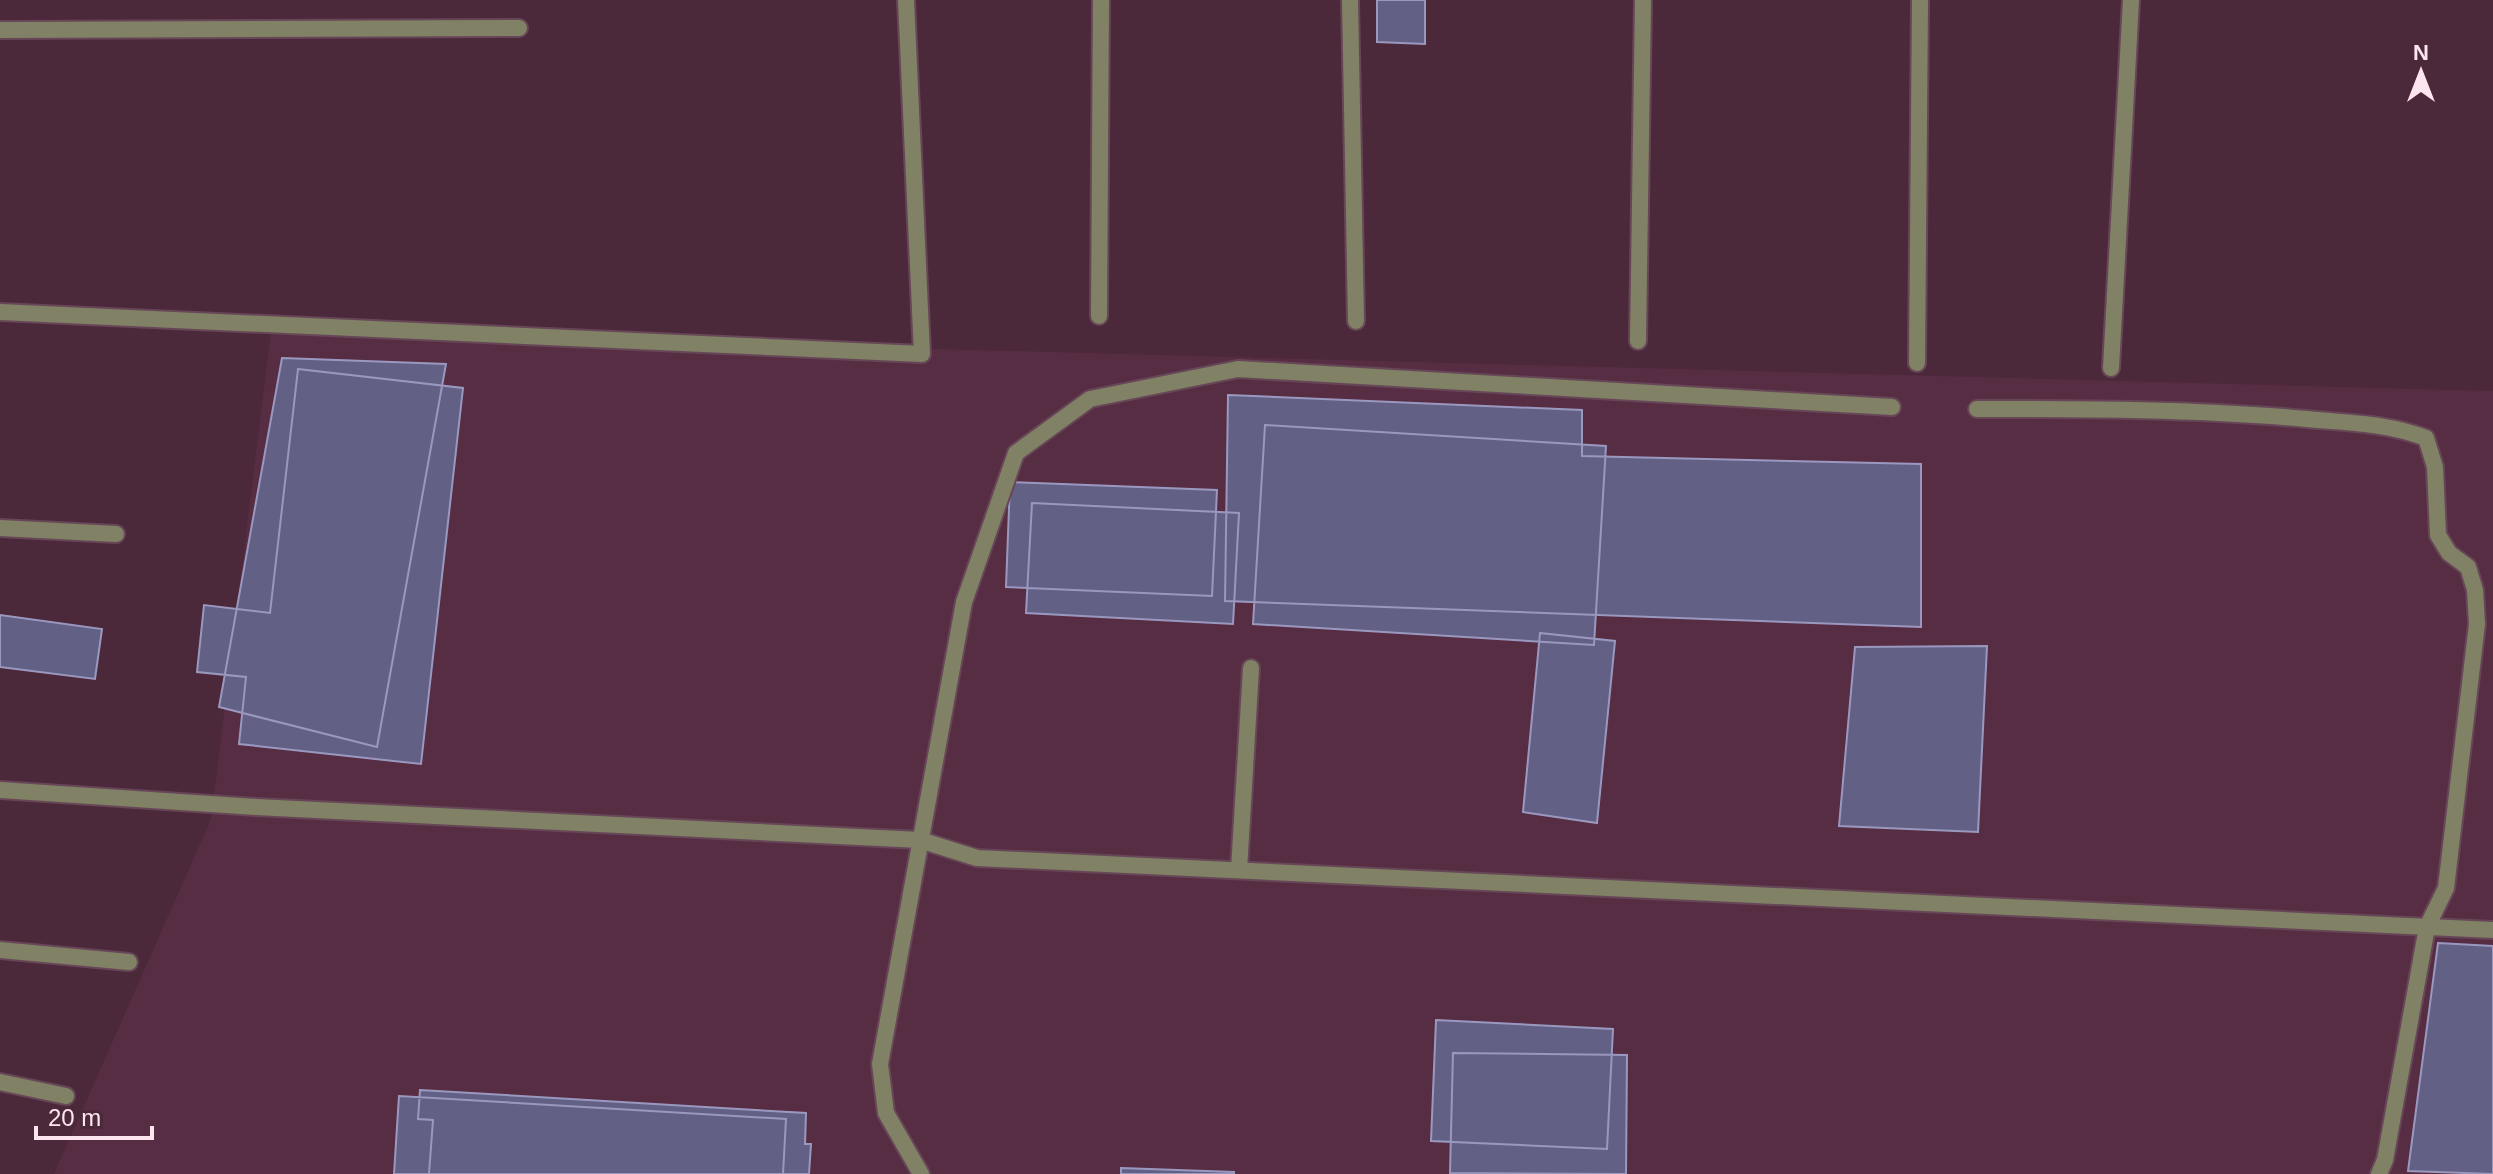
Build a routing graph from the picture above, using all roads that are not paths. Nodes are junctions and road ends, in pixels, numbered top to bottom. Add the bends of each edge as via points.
1 (906, 0) edge
2 (1101, 0) edge
3 (1350, 0) edge
4 (1643, 0) edge
5 (1920, 0) edge
6 (2131, 0) edge
7 (519, 28) dead end
8 (0, 30) edge
9 (0, 312) edge
10 (1099, 316) dead end
11 (1356, 321) dead end
12 (1638, 341) dead end
13 (1917, 363) dead end
14 (2111, 368) dead end
15 (1892, 407) dead end
16 (1977, 409) dead end
17 (0, 528) edge
18 (116, 534) dead end
19 (1251, 668) dead end
20 (0, 790) edge
21 (920, 840) junction
22 (1239, 870) junction
23 (2427, 927) junction
24 (2493, 930) edge
25 (0, 950) edge
26 (129, 962) dead end
27 (0, 1082) edge
28 (66, 1096) dead end
29 (921, 1174) edge
30 (2379, 1174) edge

1 - 9 street via 922,354
2 - 10 street
3 - 11 street
4 - 12 street
5 - 13 street
6 - 14 street
7 - 8 street
15 - 21 street via 1238,369 1090,399 1016,453 964,602
16 - 23 street via 2277,416 2400,427 2426,438 2435,467 2438,535 2449,553 2468,567 2477,624 2446,888
17 - 18 street
19 - 22 street
20 - 21 street
21 - 22 street via 977,858
21 - 29 street via 880,1064 886,1113
22 - 23 street
23 - 24 street
23 - 30 street
25 - 26 street
27 - 28 street

